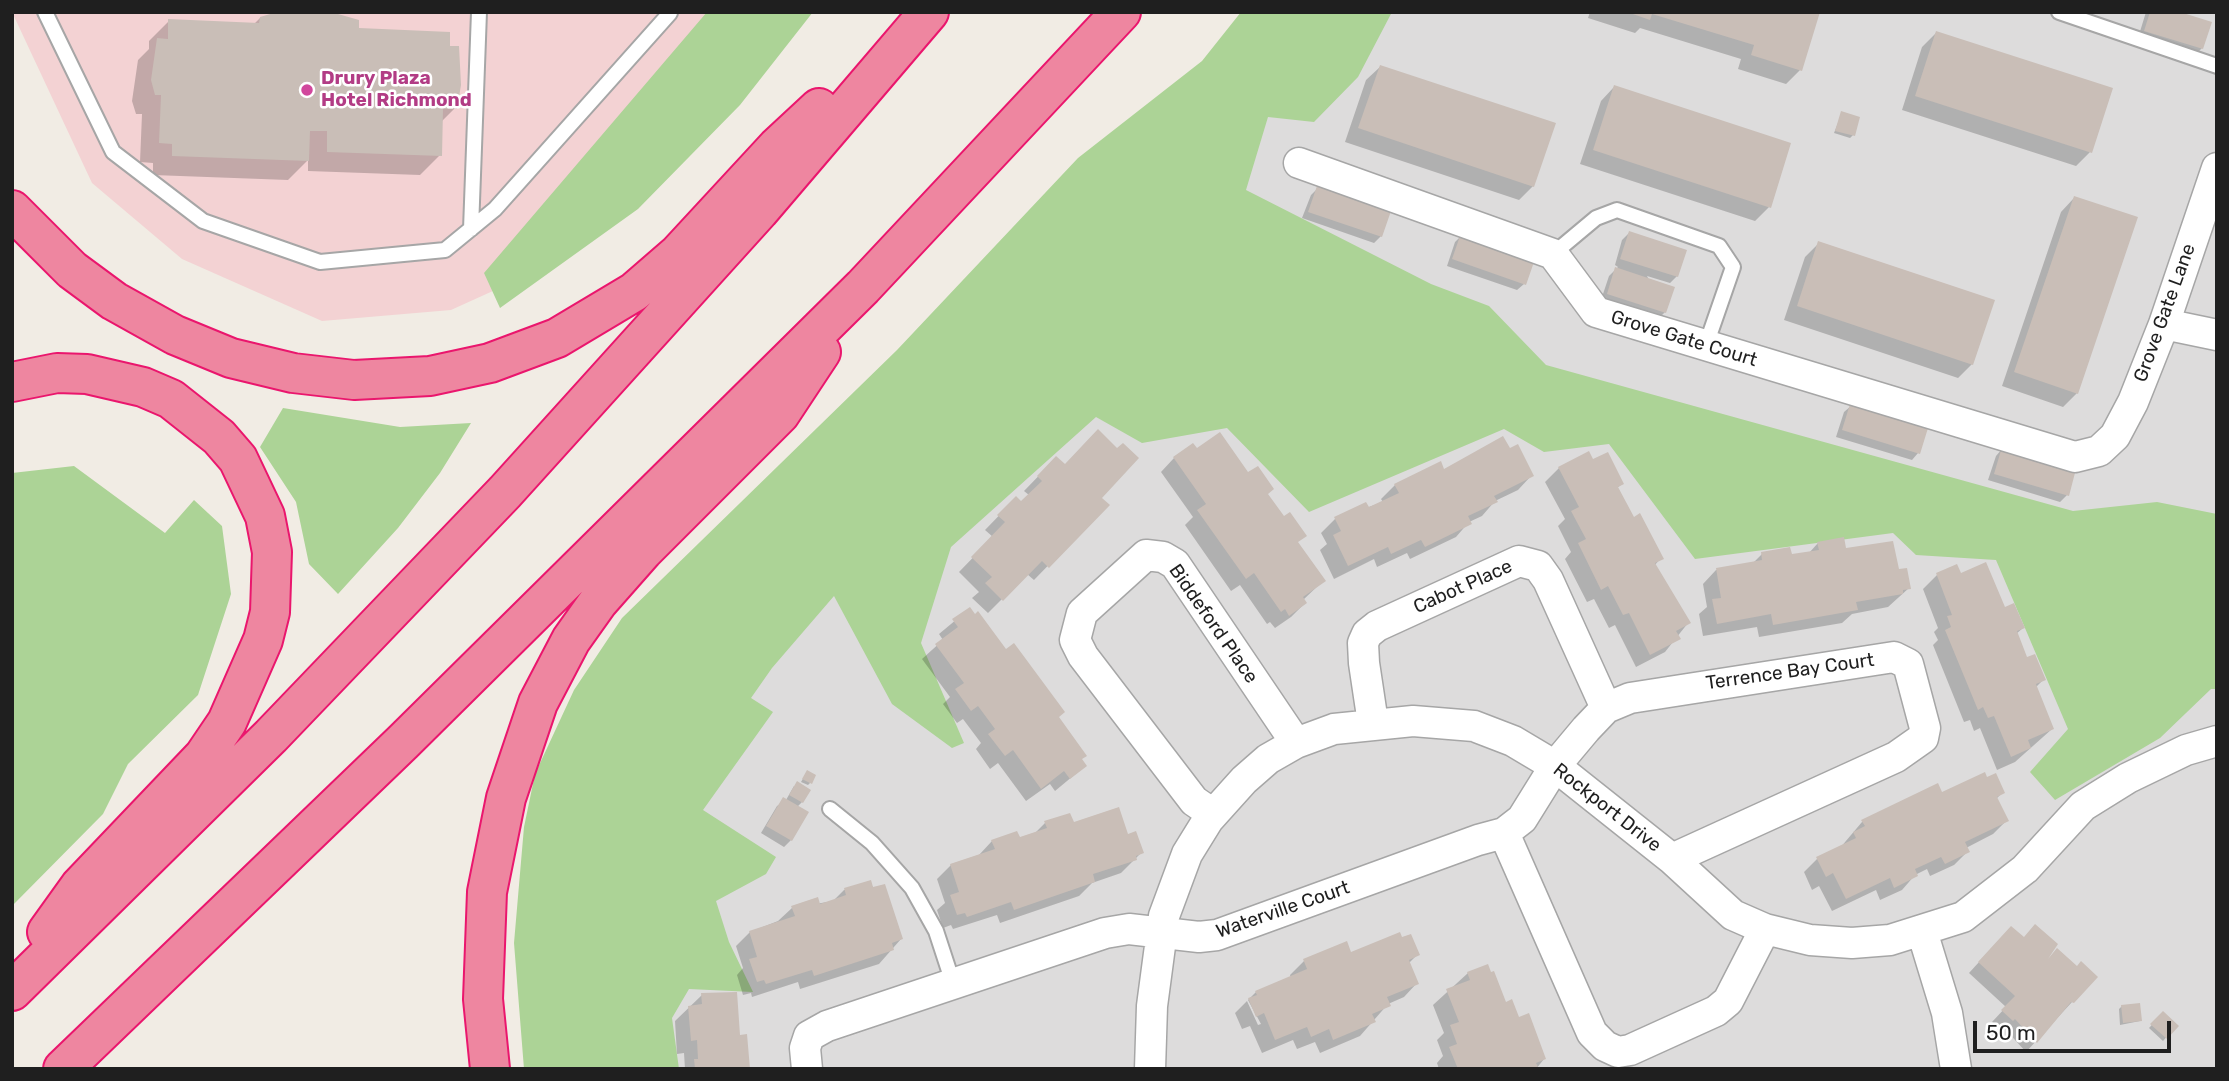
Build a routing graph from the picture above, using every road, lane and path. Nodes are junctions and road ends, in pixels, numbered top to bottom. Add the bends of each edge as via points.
1 (45, 12) edge
2 (480, 12) edge
3 (926, 12) edge
4 (1121, 12) edge
5 (2059, 12) edge
6 (670, 13) edge
7 (2217, 66) edge
8 (1299, 163) dead end
9 (2217, 168) edge
10 (12, 210) edge
11 (471, 229) junction
12 (1553, 254) junction
13 (863, 288) junction
14 (2164, 324) junction
15 (2217, 335) edge
16 (1706, 345) junction
17 (12, 382) edge
18 (2099, 451) joint
19 (1606, 708) junction
20 (1373, 723) junction
21 (2217, 741) edge
22 (1296, 743) junction
23 (1555, 766) junction
24 (830, 809) dead end
25 (1213, 814) junction
26 (1504, 833) junction
27 (1672, 859) junction
28 (1765, 929) junction
29 (1162, 931) junction
30 (1922, 931) junction
31 (12, 981) edge
32 (953, 984) junction
33 (12, 991) edge
34 (63, 1069) edge
35 (490, 1069) edge
36 (807, 1069) edge
37 (1150, 1069) edge
38 (1956, 1069) edge

1 - 11 lane via 113,152 203,222 320,262 445,250
2 - 11 lane
3 - 10 highway via 778,147 679,253 634,292 557,338 500,360 454,371 354,380 293,373 231,358 175,335 114,301 72,270
3 - 33 highway via 759,211 505,492 271,736
4 - 13 highway
5 - 7 lane
6 - 11 lane via 495,209
8 - 12 street
9 - 14 street, Grove Gate Lane
12 - 16 street, Grove Gate Court via 1596,312
12 - 16 lane via 1596,218 1617,210 1719,246 1733,267
13 - 34 highway via 403,742
13 - 35 highway via 780,414 617,580 583,621 551,677 517,759 487,892 483,999
14 - 15 street
14 - 18 street, Grove Gate Lane via 2115,436
16 - 18 street, Grove Gate Court via 2075,457
17 - 31 highway via 57,373 99,376 143,387 190,412 232,452 253,487 272,552 264,640 227,722 204,756 80,886
19 - 20 street, Cabot Place via 1548,580 1538,566 1519,561 1388,620 1367,634 1364,663
19 - 23 street
19 - 27 street, Terrence Bay Court via 1654,692 1894,657 1908,664 1923,738 1896,757
20 - 22 street, Rockport Drive via 1334,729
20 - 23 street, Rockport Drive via 1474,726 1513,741
21 - 30 street, Rockport Drive via 2186,750 2128,778 2083,806 2025,869 1963,917
22 - 25 street, Rockport Drive via 1244,779
22 - 25 street, Biddeford Place via 1175,564 1146,555 1082,613 1075,640 1195,801
23 - 26 street, Waterville Court via 1522,820
23 - 27 street, Rockport Drive
24 - 32 lane via 872,843 912,888 936,931
25 - 29 street, Rockport Drive via 1187,854
26 - 28 street via 1592,1033 1618,1052 1716,1011 1728,1001
26 - 29 street, Waterville Court via 1217,935
27 - 28 street, Rockport Drive via 1733,915
28 - 30 street, Rockport Drive via 1810,940 1852,943
29 - 32 street, Waterville Court via 1105,933
29 - 37 street, Rockport Drive
30 - 38 street via 1947,1013
32 - 36 street, Waterville Court via 808,1036 804,1048

